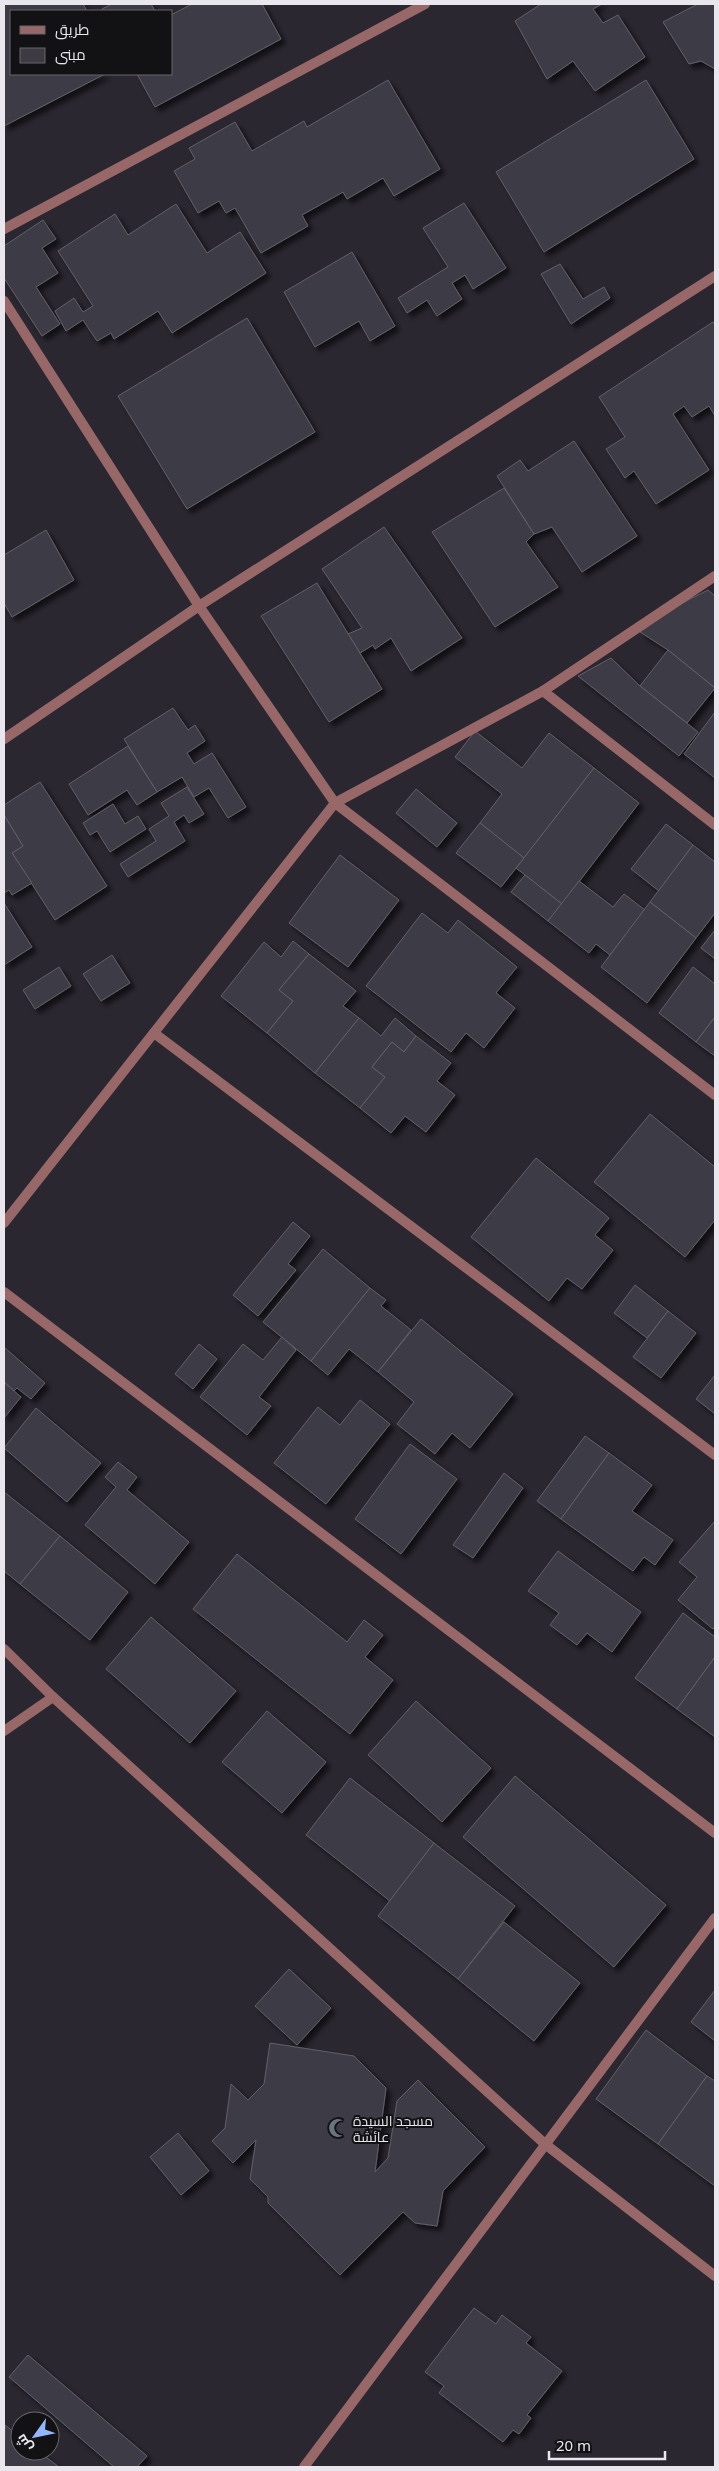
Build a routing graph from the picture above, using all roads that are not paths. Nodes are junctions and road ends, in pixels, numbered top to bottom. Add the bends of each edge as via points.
1 (425, 4) edge
2 (4, 229) edge
3 (715, 276) edge
4 (4, 301) edge
5 (715, 576) edge
6 (199, 606) junction
7 (543, 691) junction
8 (4, 739) edge
9 (335, 803) junction
10 (715, 825) edge
11 (154, 1033) junction
12 (715, 1095) edge
13 (4, 1223) edge
14 (4, 1292) edge
15 (715, 1455) edge
16 (4, 1649) edge
17 (52, 1697) junction
18 (4, 1731) edge
19 (715, 1833) edge
20 (715, 1918) edge
21 (545, 2144) junction
22 (715, 2276) edge
23 (304, 2467) edge

1 - 2 street
3 - 6 street
4 - 6 street
5 - 7 street
6 - 8 street
6 - 9 street
7 - 9 street
7 - 10 street
9 - 11 street
9 - 12 street
11 - 13 street
11 - 15 street
14 - 19 street
16 - 17 street
17 - 18 street
17 - 21 street
20 - 21 street
21 - 22 street
21 - 23 street

